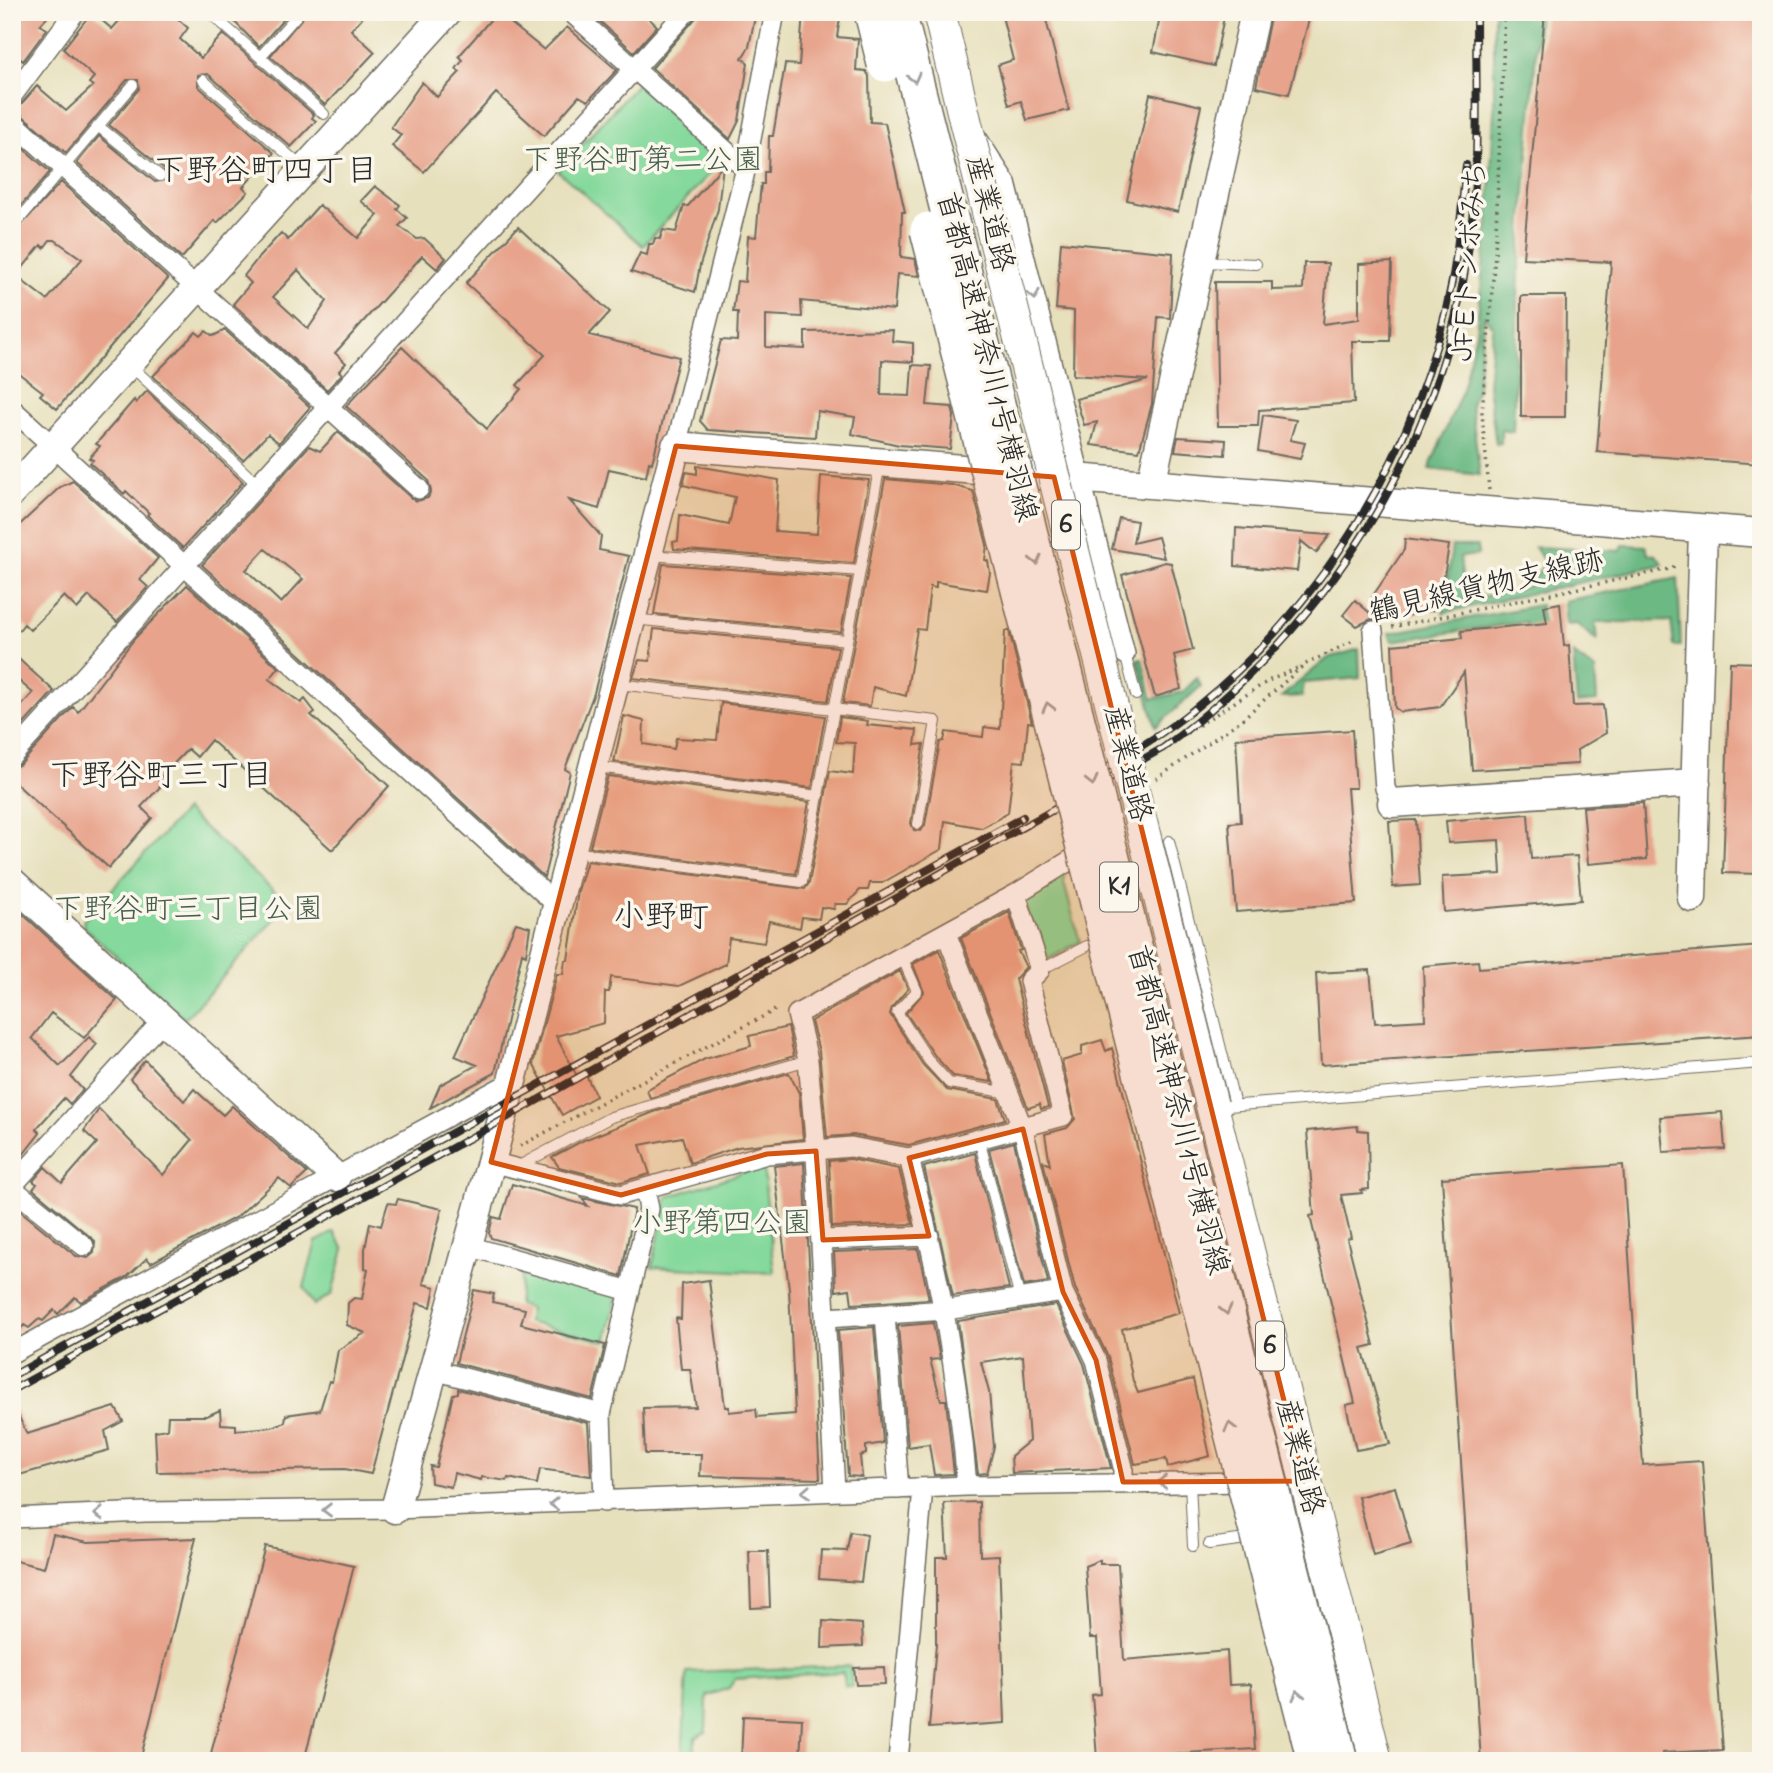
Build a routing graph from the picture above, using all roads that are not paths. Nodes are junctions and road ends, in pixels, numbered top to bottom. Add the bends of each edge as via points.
1 (75, 12) edge
2 (209, 12) edge
3 (300, 12) edge
4 (447, 12) edge
5 (686, 12) edge
6 (775, 12) edge
7 (872, 12) edge
8 (898, 12) edge
9 (939, 12) edge
10 (1255, 12) edge
11 (577, 14) edge
12 (260, 57) junction
13 (633, 71) junction
14 (203, 80) dead end
15 (134, 85) dead end
16 (14, 89) edge
17 (324, 114) dead end
18 (965, 120) junction
19 (12, 121) edge
20 (98, 126) junction
21 (64, 166) junction
22 (746, 169) junction
23 (306, 170) junction
24 (160, 176) dead end
25 (12, 228) edge
26 (1200, 262) junction
27 (1256, 264) dead end
28 (197, 289) junction
29 (128, 363) junction
30 (327, 408) junction
31 (12, 409) edge
32 (53, 446) junction
33 (676, 446) junction
34 (880, 463) junction
35 (1082, 479) junction
36 (1151, 484) junction
37 (258, 485) junction
38 (419, 489) dead end
39 (12, 492) edge
40 (1703, 529) junction
41 (1761, 533) edge
42 (649, 555) junction
43 (184, 567) junction
44 (860, 570) junction
45 (631, 619) junction
46 (1374, 632) road end
47 (847, 640) junction
48 (1125, 653) joint
49 (614, 683) junction
50 (1136, 695) dead end
51 (835, 709) junction
52 (12, 757) edge
53 (593, 766) junction
54 (1696, 783) junction
55 (819, 796) junction
56 (1392, 803) joint
57 (918, 824) dead end
58 (1170, 841) dead end
59 (571, 851) junction
60 (1069, 861) dead end
61 (12, 882) edge
62 (1016, 894) junction
63 (1692, 898) dead end
64 (557, 905) junction
65 (946, 933) junction
66 (1087, 946) dead end
67 (902, 957) junction
68 (1040, 970) junction
69 (164, 1019) junction
70 (808, 1060) junction
71 (1761, 1063) edge
72 (511, 1082) junction
73 (1011, 1093) junction
74 (1223, 1106) junction
75 (1024, 1129) junction
76 (979, 1139) junction
77 (816, 1151) junction
78 (909, 1158) junction
79 (503, 1165) junction
80 (336, 1177) junction
81 (12, 1187) edge
82 (645, 1188) junction
83 (929, 1236) junction
84 (822, 1240) junction
85 (83, 1246) dead end
86 (468, 1246) junction
87 (630, 1291) junction
88 (1063, 1292) junction
89 (1020, 1298) junction
90 (946, 1310) junction
91 (885, 1315) junction
92 (827, 1318) junction
93 (12, 1353) edge
94 (434, 1370) junction
95 (601, 1414) junction
96 (1123, 1482) junction
97 (1190, 1482) junction
98 (1304, 1482) junction
99 (967, 1486) junction
100 (923, 1488) junction
101 (899, 1489) junction
102 (835, 1490) junction
103 (604, 1502) junction
104 (395, 1509) junction
105 (12, 1518) edge
106 (1303, 1531) junction
107 (1209, 1544) dead end
108 (1193, 1546) dead end
109 (898, 1761) edge
110 (1315, 1761) edge
111 (1340, 1761) edge
112 (1376, 1761) edge

1 - 16 street
2 - 12 lane
3 - 12 lane
4 - 23 street
5 - 13 street
6 - 22 street
110 -> 7 highway, 首都高速神奈川1号横羽線 / K1, bridge
8 -> 111 highway, 首都高速神奈川1号横羽線 / K1, bridge
9 - 18 main road, 産業道路 / 6
10 - 26 street
11 - 13 street
12 - 17 lane
13 - 22 street
13 - 30 street
14 - 23 lane
15 - 20 lane
18 -> 35 street via 1006,183
18 - 74 main road, 産業道路 / 6, bridge via 1168,930
19 - 21 street
20 - 21 lane
20 - 24 lane
21 - 25 lane
21 - 28 street
22 - 33 street
23 - 28 street
26 - 27 lane
26 - 36 street
28 - 29 street
28 - 30 street
29 - 32 street
29 - 37 lane
30 - 37 street
30 - 38 street
31 - 32 street
32 - 39 street
32 - 43 street
33 - 34 street
33 - 42 street
34 - 35 street
34 - 44 lane
35 - 36 street
35 - 48 street
36 - 40 street
37 - 43 street
40 - 41 street
40 - 54 street via 1694,558
42 - 44 lane
42 - 45 street
43 - 52 street
43 - 64 street
44 - 47 lane
45 - 47 lane
45 - 49 street
46 - 56 street via 1385,788
47 - 51 lane
48 - 50 lane
49 - 51 lane
49 - 53 street
51 - 55 lane
51 - 57 lane via 936,720
53 - 55 lane
53 - 59 street
54 - 56 street
54 - 63 street
55 - 59 lane via 802,882
58 - 74 lane
59 - 64 street
60 - 62 street
61 - 69 street
62 - 65 street
62 - 68 street
64 - 72 street
65 - 67 street
65 - 73 street
66 - 68 lane
67 - 70 street via 797,1014
67 - 73 lane via 917,991 897,1012 929,1061 949,1083
68 - 75 street via 1029,981 1063,1116
69 - 80 street
69 - 81 street
70 - 77 street
70 - 79 lane via 611,1117
71 - 74 lane
72 - 79 street
72 - 80 street
73 - 75 street
74 - 98 main road, 産業道路 / 6
75 - 76 street
75 - 88 street
76 - 78 street
76 - 89 lane
77 - 78 street via 851,1147
77 - 82 street via 767,1154
77 - 84 street
78 - 83 street
79 - 82 street via 621,1195
79 - 86 street
80 - 93 street
81 - 85 street
82 - 87 street via 649,1209
83 - 84 street
83 - 90 street
84 - 92 street
86 - 87 street
86 - 94 street
87 - 95 street
88 - 89 street
88 - 96 street via 1097,1360
89 - 90 street
90 - 91 street
90 - 99 street
91 - 92 street
91 - 101 street
92 - 102 street
94 - 95 street
94 - 104 street
95 - 103 street
97 -> 96 street
96 - 99 street
97 - 98 street
97 - 108 lane
98 - 106 main road, 産業道路 / 6
99 - 100 street
100 - 101 street
100 - 109 street
101 - 102 street
102 -> 103 street
103 -> 104 street
104 -> 105 street
106 - 107 lane
106 - 112 main road, 産業道路 / 6

